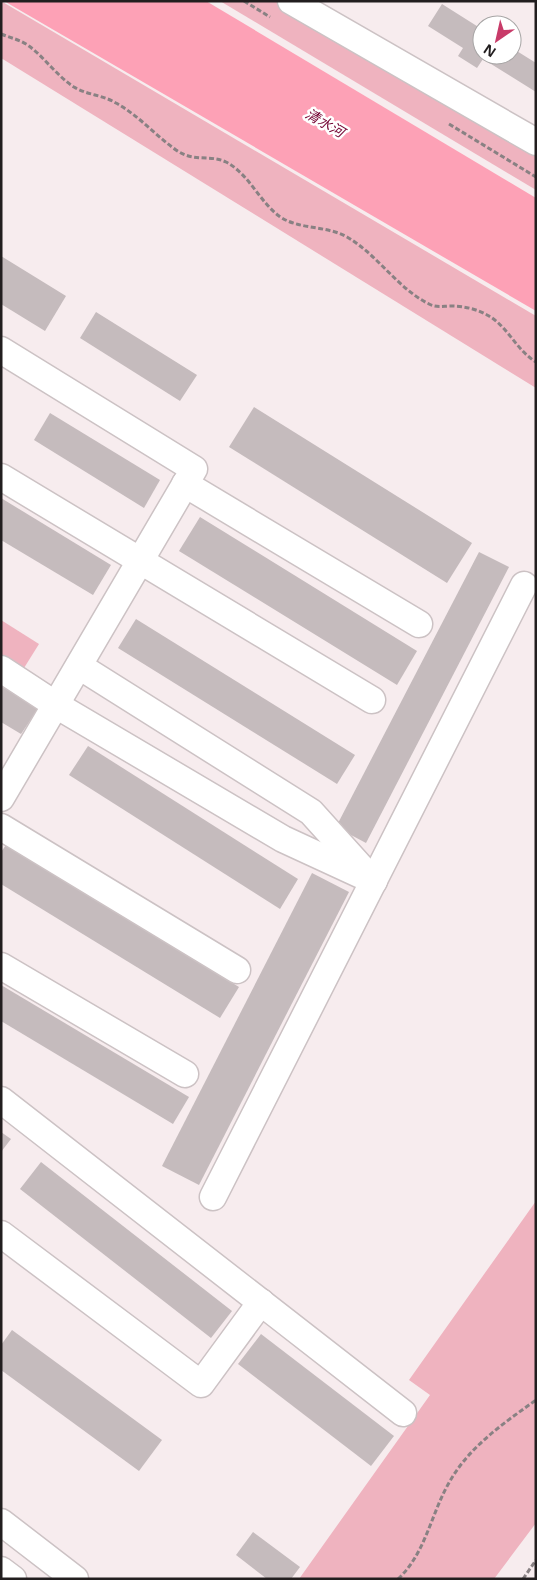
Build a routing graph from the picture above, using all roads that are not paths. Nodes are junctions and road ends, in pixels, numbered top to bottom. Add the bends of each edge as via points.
1 (291, 1) edge
2 (536, 142) edge
3 (1, 350) edge
4 (1, 477) edge
5 (185, 484) junction
6 (141, 560) junction
7 (524, 585) dead end
8 (419, 624) dead end
9 (79, 666) junction
10 (1, 669) edge
11 (372, 700) dead end
12 (56, 705) junction
13 (3, 792) edge
14 (1, 827) edge
15 (374, 881) junction
16 (1, 966) edge
17 (238, 970) dead end
18 (185, 1074) dead end
19 (1, 1100) edge
20 (213, 1197) dead end
21 (1, 1234) edge
22 (261, 1302) junction
23 (403, 1413) dead end
24 (1, 1522) edge
25 (75, 1579) edge

1 - 2 street
3 - 5 street via 194,469
4 - 6 street
5 - 6 street
5 - 8 street
6 - 9 street
6 - 11 street
7 - 15 street
9 - 12 street
9 - 15 street via 311,812
10 - 12 street
12 - 13 street
12 - 15 street via 283,839
14 - 17 street
15 - 20 street
16 - 18 street
19 - 22 street
21 - 22 street via 201,1384
22 - 23 street
24 - 25 street

